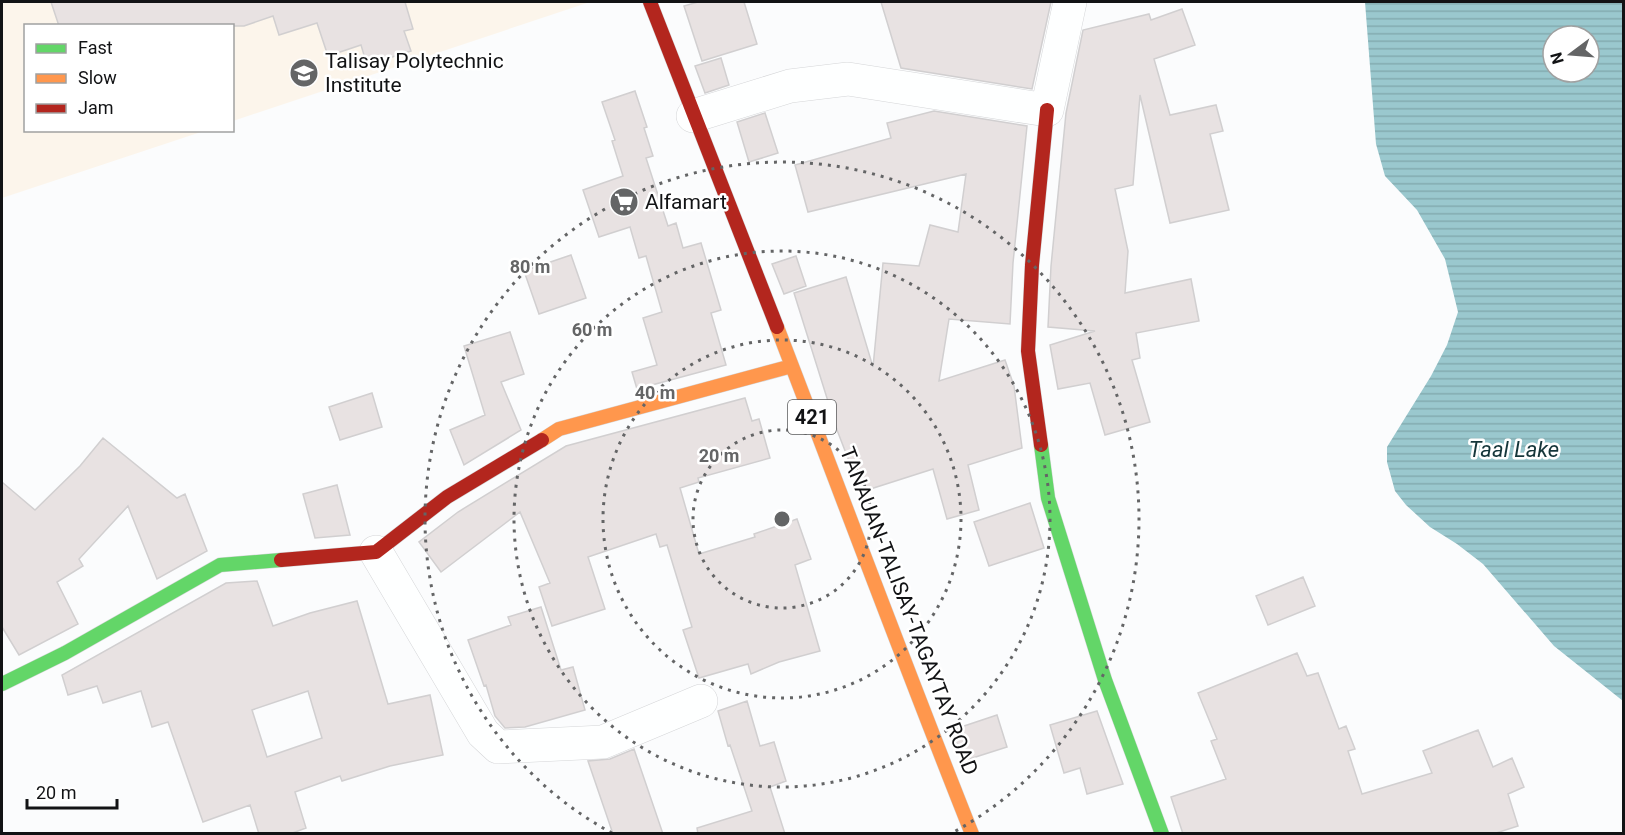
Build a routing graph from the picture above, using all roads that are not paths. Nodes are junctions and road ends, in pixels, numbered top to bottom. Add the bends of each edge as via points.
1 (650, 2) edge
2 (1070, 2) edge
3 (1047, 110) junction
4 (693, 116) junction
5 (792, 366) junction
6 (376, 552) junction
7 (2, 684) edge
8 (700, 701) dead end
9 (972, 834) edge
10 (1162, 834) edge

1 - 4 street, TANAUAN-TALISAY-TAGAYTAY ROAD / 421
2 - 3 street
3 - 4 street via 848,80 790,86
3 - 10 street via 1028,351 1048,498 1105,680
4 - 5 street, TANAUAN-TALISAY-TAGAYTAY ROAD / 421
5 - 6 street via 559,429 447,497
5 - 9 street, TANAUAN-TALISAY-TAGAYTAY ROAD / 421
6 - 7 street via 220,565
6 - 8 street via 483,733 498,747 603,742

